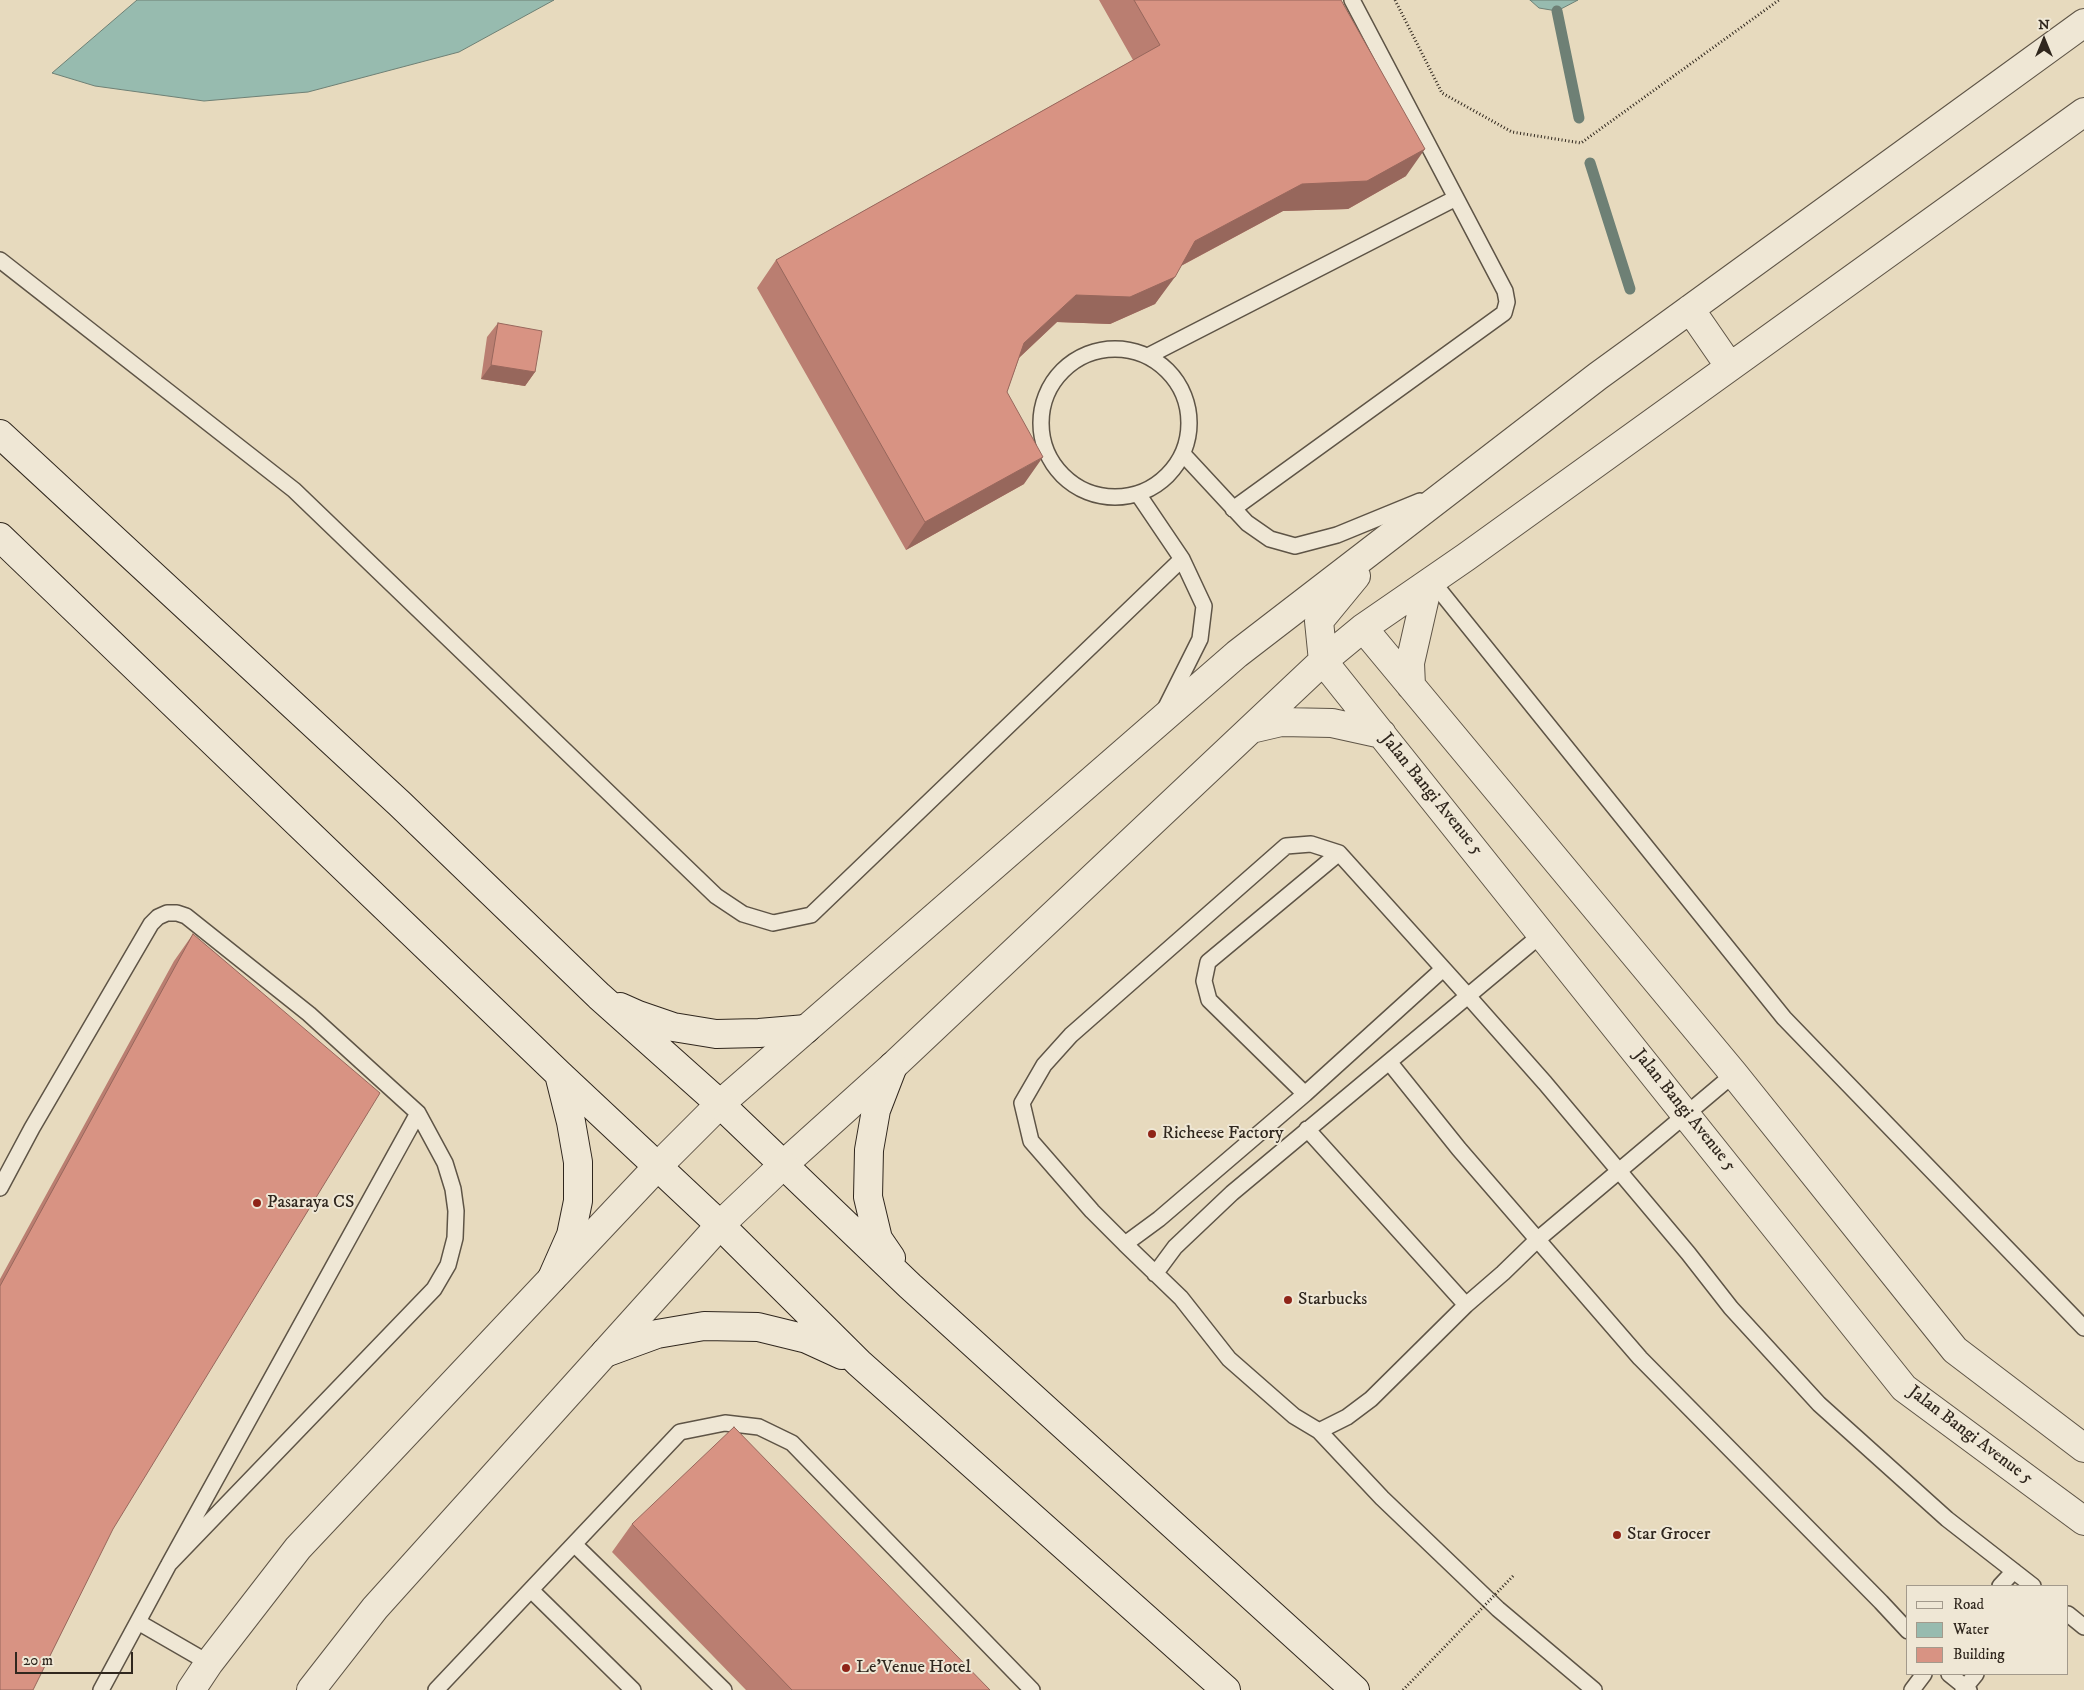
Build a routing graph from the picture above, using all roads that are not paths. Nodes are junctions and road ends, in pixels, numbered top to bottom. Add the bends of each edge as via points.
1 (1352, 0) edge
2 (2084, 23) edge
3 (2084, 112) edge
4 (1456, 198) junction
5 (0, 260) edge
6 (1690, 310) junction
7 (1148, 356) junction
8 (1730, 367) junction
9 (0, 434) edge
10 (1183, 454) junction
11 (1456, 485) junction
12 (1138, 494) junction
13 (1233, 509) junction
14 (1390, 536) junction
15 (0, 537) edge
16 (1182, 558) junction
17 (1430, 582) junction
18 (1318, 621) junction
19 (1363, 628) junction
20 (1237, 654) junction
21 (1323, 661) junction
22 (1411, 686) junction
23 (1159, 722) junction
24 (1251, 729) junction
25 (1382, 734) junction
26 (1339, 854) junction
27 (1542, 934) junction
28 (1443, 969) junction
29 (599, 996) junction
30 (1468, 996) junction
31 (806, 1029) junction
32 (1390, 1063) junction
33 (893, 1066) junction
34 (559, 1074) junction
35 (1734, 1074) junction
36 (1305, 1094) junction
37 (720, 1104) junction
38 (418, 1114) junction
39 (1686, 1114) junction
40 (1308, 1129) junction
41 (783, 1165) junction
42 (658, 1166) junction
43 (1619, 1172) junction
44 (0, 1188) edge
45 (720, 1225) junction
46 (1537, 1240) junction
47 (1125, 1244) junction
48 (1155, 1274) junction
49 (552, 1278) junction
50 (910, 1286) junction
51 (1466, 1305) junction
52 (2084, 1328) edge
53 (605, 1353) junction
54 (859, 1363) junction
55 (1319, 1431) junction
56 (2084, 1448) edge
57 (2084, 1521) edge
58 (574, 1544) junction
59 (169, 1564) junction
60 (2014, 1572) junction
61 (2001, 1585) edge
62 (2032, 1585) edge
63 (531, 1590) junction
64 (2069, 1615) edge
65 (138, 1622) junction
66 (2084, 1627) edge
67 (1906, 1629) edge
68 (209, 1663) junction
69 (1923, 1675) edge
70 (1951, 1675) edge
71 (1975, 1675) edge
72 (1966, 1689) edge
73 (101, 1690) edge
74 (191, 1690) edge
75 (311, 1690) edge
76 (436, 1690) edge
77 (633, 1690) edge
78 (724, 1690) edge
79 (1032, 1690) edge
80 (1226, 1690) edge
81 (1355, 1690) edge
82 (1594, 1690) edge
83 (1912, 1690) edge

1 - 4 lane
2 - 6 street
3 - 8 street
4 - 7 lane
4 - 13 lane via 1504,291 1507,302 1504,313
5 - 16 lane via 294,490 716,896 743,914 773,923 811,915
6 - 8 street
6 - 11 street
7 - 10 lane via 1167,370 1181,388 1188,409 1190,432
7 - 12 lane via 1117,349 1101,350 1078,358 1059,374 1046,394 1040,418 1042,442 1052,463 1068,482 1090,493 1114,498
8 - 17 street
9 - 29 street via 400,804
10 - 12 lane via 1157,485
10 - 13 lane
11 - 13 lane via 1337,535 1295,546 1270,539
11 - 14 street
12 - 16 lane
14 - 18 street
14 - 20 street
15 - 34 street
16 - 23 lane via 1204,606 1200,639
17 - 19 street
17 - 22 street via 1410,663
17 - 52 lane via 1784,1018
18 - 19 street
18 - 20 street
18 - 21 street
19 - 21 street
19 - 22 street
20 - 23 street
21 - 24 street
21 - 25 street, Jalan Bangi Avenue 5
22 - 35 street
23 - 31 street
24 - 25 street via 1281,722 1332,723
24 - 33 street
25 - 27 street, Jalan Bangi Avenue 5
26 - 28 lane
26 - 36 lane via 1208,962 1204,981 1209,1000
26 - 47 lane via 1311,844 1286,846 1071,1035 1044,1065 1022,1103 1031,1141
27 - 30 lane
27 - 39 street, Jalan Bangi Avenue 5
28 - 30 lane
28 - 36 lane
29 - 31 street via 673,1027 716,1034
29 - 37 street
30 - 32 lane
30 - 43 lane
31 - 37 street
32 - 40 lane
32 - 46 lane
33 - 41 street
33 - 50 street via 876,1110 868,1150 868,1197 878,1239
34 - 42 street
34 - 49 street via 578,1162 578,1201 571,1235
35 - 39 lane
35 - 56 street via 1955,1350
36 - 47 lane via 1159,1219
37 - 41 street
37 - 42 street
38 - 44 lane via 309,1014 186,916 168,913 150,924
38 - 59 lane
38 - 59 lane via 445,1163 453,1188 455,1238 448,1265 434,1289
39 - 43 lane
39 - 57 street, Jalan Bangi Avenue 5 via 1904,1388
40 - 48 lane via 1232,1193 1176,1247
40 - 51 lane
41 - 45 street
41 - 50 street
42 - 45 street
42 - 49 street
43 - 46 lane
43 - 60 lane via 1731,1308 1819,1404 1947,1519
45 - 53 street
45 - 54 street
46 - 51 lane
46 - 67 lane via 1640,1358
47 - 48 lane
48 - 55 lane via 1181,1298 1229,1359 1294,1416
49 - 68 street via 298,1548
50 - 81 street
51 - 55 lane via 1371,1399
53 - 54 street via 657,1334 704,1326 758,1327 807,1339
53 - 75 street via 375,1608
54 - 80 street
55 - 82 lane via 1382,1498 1498,1609
58 - 63 lane
58 - 78 lane
58 - 79 lane via 680,1432 725,1423 759,1426 792,1443
59 - 65 lane
60 - 61 lane
60 - 62 lane
63 - 76 lane
63 - 77 lane
64 - 66 lane
65 - 68 lane
65 - 73 lane
68 - 74 street
69 - 83 lane
70 - 72 lane
71 - 72 lane

